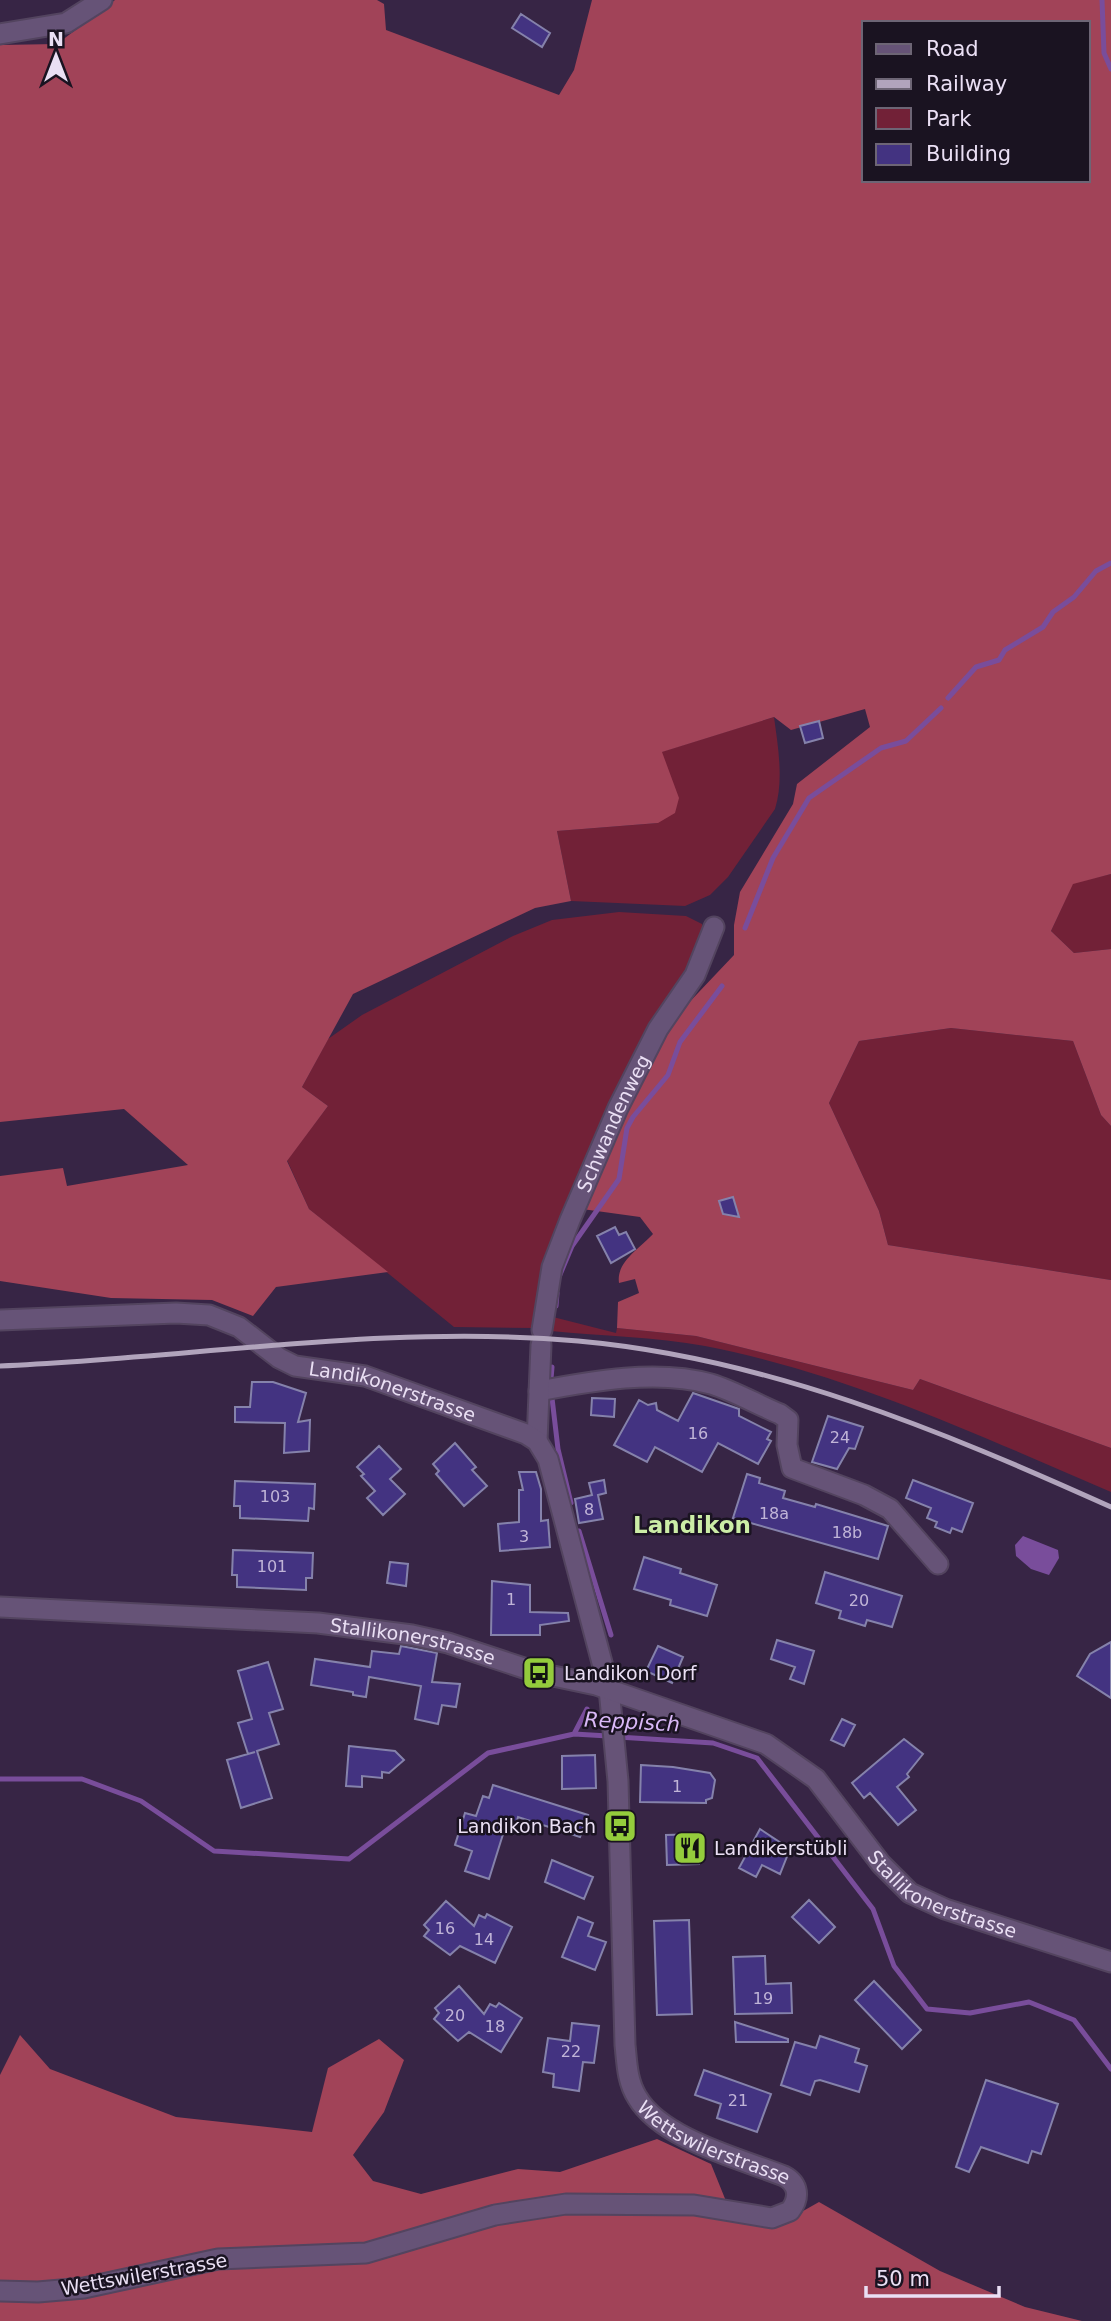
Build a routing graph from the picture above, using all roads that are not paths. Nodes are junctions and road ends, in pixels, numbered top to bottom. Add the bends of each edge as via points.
1 (102, 0) edge
2 (0, 34) edge
3 (714, 926) dead end
4 (0, 1320) edge
5 (539, 1391) junction
6 (537, 1441) junction
7 (938, 1564) dead end
8 (0, 1607) edge
9 (609, 1689) junction
10 (1111, 1962) edge
11 (0, 2291) edge

1 - 2 street via 66,23
3 - 5 street, Schwandenweg via 695,975 658,1029 618,1108 552,1267 541,1338
4 - 6 street, Landikonerstrasse via 209,1315 239,1327 295,1366 365,1376
5 - 6 street, Schwandenweg
5 - 7 street via 590,1381 670,1379 710,1384 734,1394 788,1420 792,1468 890,1509
6 - 9 street via 548,1459
8 - 9 street, Stallikonerstrasse via 359,1628 448,1643 539,1673
9 - 10 street, Stallikonerstrasse via 766,1744 792,1759 816,1779 881,1864 909,1892 945,1909
9 - 11 street, Wettswilerstrasse via 616,1750 625,2045 631,2085 643,2106 665,2126 790,2180 797,2195 790,2211 772,2218 694,2205 566,2204 495,2215 366,2253 218,2259 84,2288

